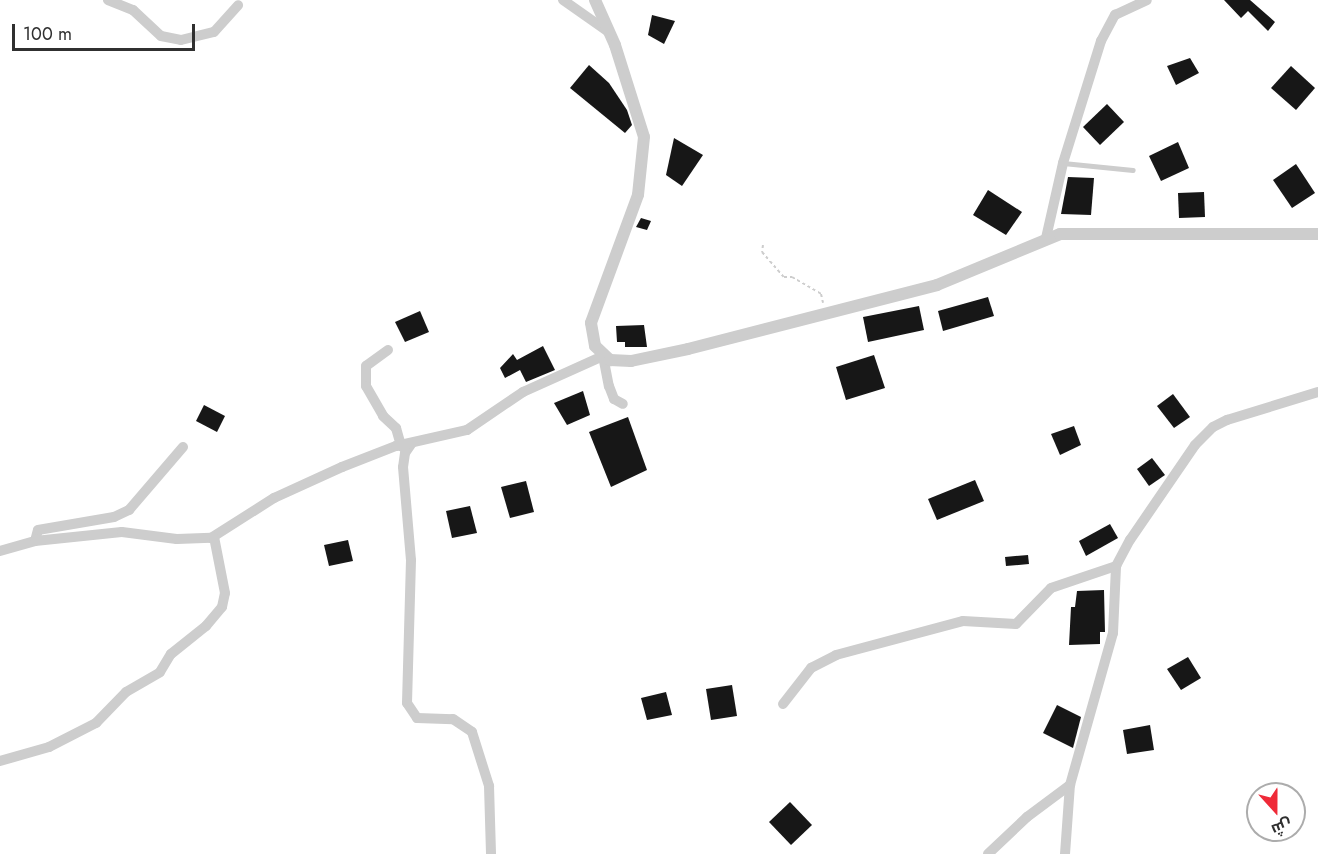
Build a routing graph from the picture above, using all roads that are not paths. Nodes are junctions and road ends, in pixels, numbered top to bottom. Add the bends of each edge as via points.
1 (108, 0) edge
2 (563, 0) edge
3 (595, 0) edge
4 (1147, 0) edge
5 (238, 5) dead end
6 (610, 33) junction
7 (1063, 163) junction
8 (1133, 170) dead end
9 (1318, 234) edge
10 (1046, 238) junction
11 (388, 350) dead end
12 (603, 356) junction
13 (1318, 392) edge
14 (623, 404) dead end
15 (407, 444) junction
16 (183, 447) dead end
17 (214, 537) junction
18 (34, 541) junction
19 (0, 551) edge
20 (1116, 566) junction
21 (783, 704) dead end
22 (0, 761) edge
23 (1070, 785) junction
24 (491, 854) edge
25 (988, 854) edge
26 (1065, 854) edge

1 - 5 street via 134,10 161,36 181,40 214,32
2 - 6 street
3 - 6 street
4 - 7 street via 1120,11 1110,21 1095,56
6 - 12 street via 640,119 644,153 638,195 591,323 592,339
7 - 8 lane
7 - 10 street
9 - 10 street via 1078,233
10 - 12 street via 938,285 642,359 616,361
11 - 15 street via 366,366 366,386 383,416
12 - 14 street via 614,399
12 - 15 street via 523,392 467,430
13 - 20 street via 1246,412 1213,427 1195,446
15 - 17 street via 273,498
15 - 24 street via 403,467 411,560 407,703 417,718 453,718 472,732 489,786
16 - 18 street via 129,510 114,517 38,530
17 - 18 street via 177,539 138,531
17 - 22 street via 225,592 222,607 206,626 171,654 160,672 126,692 96,723 48,747
18 - 19 street
20 - 21 street via 1052,588 1016,624 963,621 831,657 811,668
20 - 23 street via 1109,651
23 - 25 street via 1027,817
23 - 26 street

